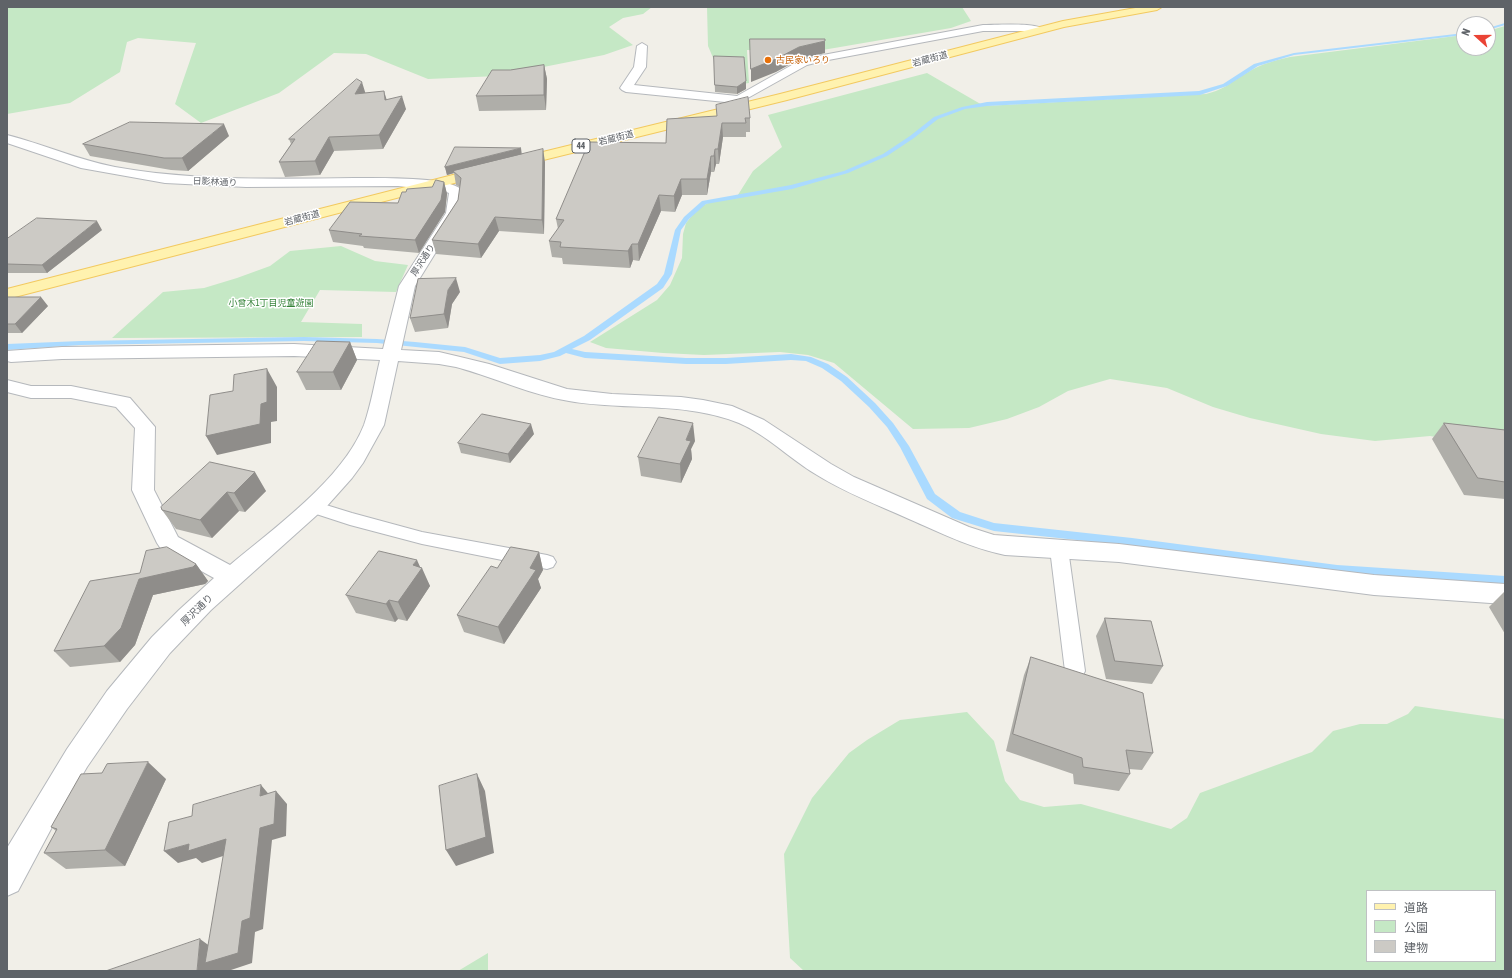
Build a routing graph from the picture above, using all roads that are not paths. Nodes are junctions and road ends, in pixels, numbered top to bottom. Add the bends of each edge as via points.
1 (1157, 7) edge
2 (1040, 30) junction
3 (642, 46) dead end
4 (741, 104) junction
5 (7, 139) edge
6 (428, 186) junction
7 (7, 294) edge
8 (392, 348) junction
9 (12, 361) edge
10 (7, 386) edge
11 (313, 507) junction
12 (1059, 549) junction
13 (547, 562) dead end
14 (232, 577) junction
15 (1505, 594) edge
16 (1076, 671) edge
17 (7, 880) edge

1 - 2 main road, 岩蔵街道 / 44
2 - 4 main road, 岩蔵街道 / 44
2 - 4 street via 983,28 823,58 803,63 742,98
3 - 4 street via 640,67 626,88
4 - 6 main road, 岩蔵街道 / 44
5 - 6 street, 日影林通り via 86,165 165,179 246,183 398,182
6 - 7 main road, 岩蔵街道 / 44
6 - 8 street, 厚沢通り via 454,189 456,199 446,226 407,286
8 - 9 street via 348,352 294,350
8 - 11 street, 厚沢通り via 374,424 367,441 341,478
8 - 12 street via 419,356 458,362 553,392 586,398 676,402 716,409 760,426 851,484 977,539 1004,546
10 - 14 street via 31,392 71,392 123,402 145,427 142,490 169,543
11 - 13 lane via 422,538
11 - 14 street, 厚沢通り
12 - 15 street via 1165,558 1374,585
12 - 16 lane
14 - 17 street, 厚沢通り via 162,645 117,701 66,772

